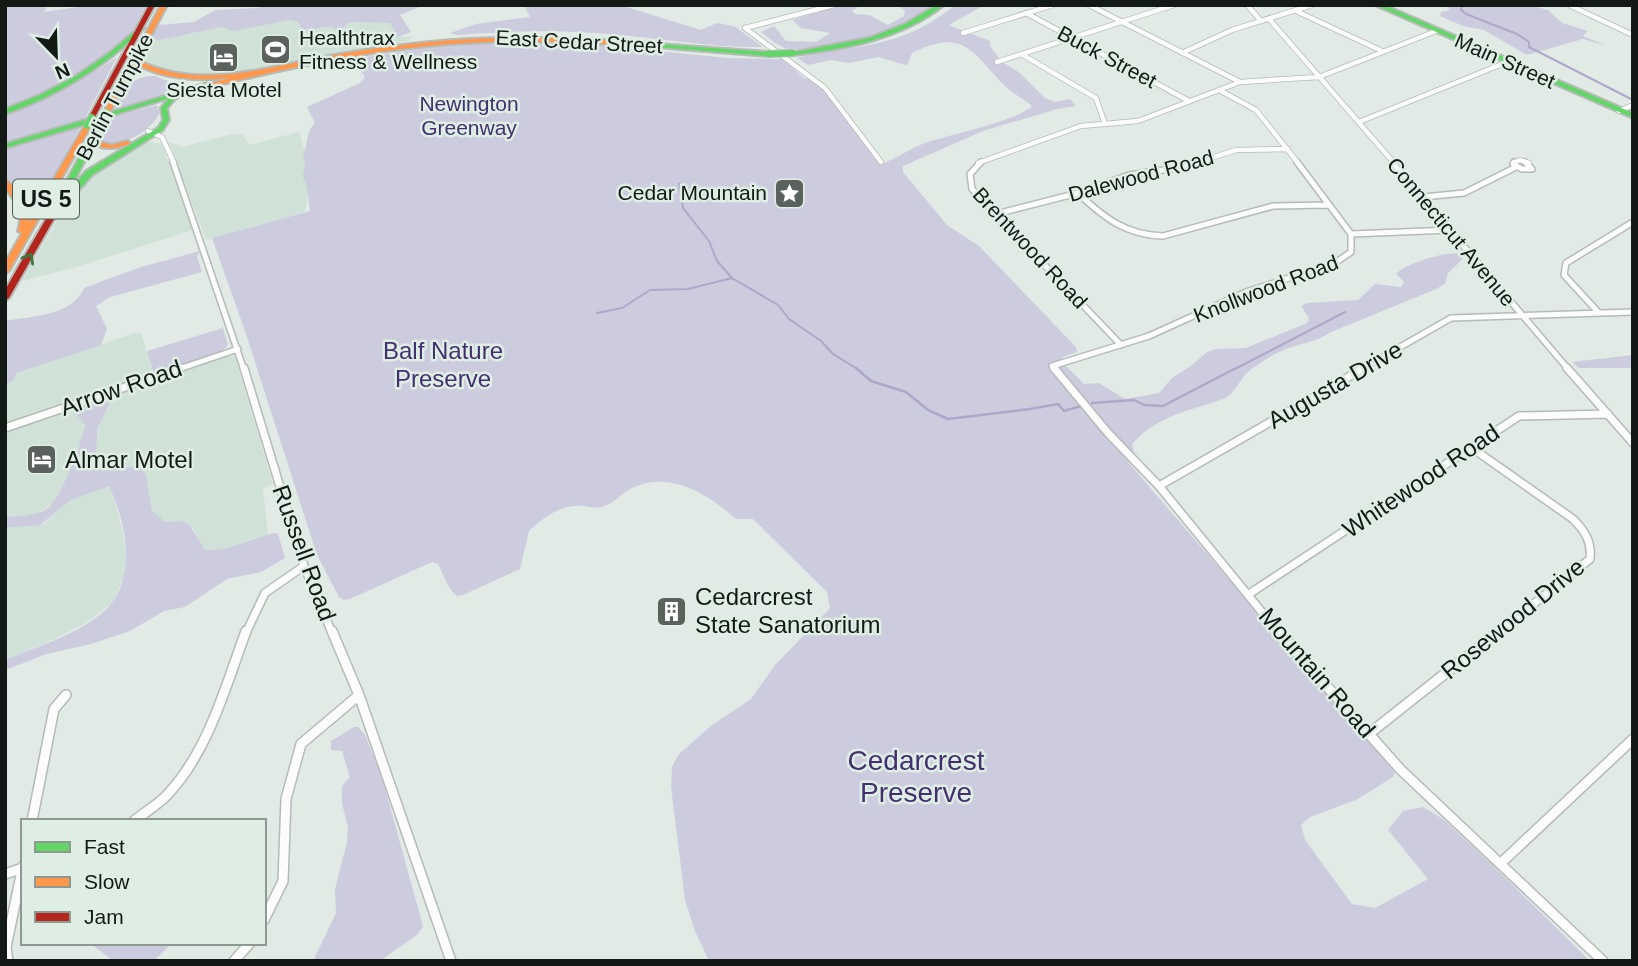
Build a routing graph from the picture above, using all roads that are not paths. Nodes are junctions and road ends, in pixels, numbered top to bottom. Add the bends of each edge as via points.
1 (152, 5) edge
2 (164, 5) edge
3 (834, 5) edge
4 (941, 5) edge
5 (1053, 5) edge
6 (1089, 5) edge
7 (1247, 5) edge
8 (1312, 5) edge
9 (1378, 5) edge
10 (1569, 5) edge
11 (1169, 6) edge
12 (1295, 11) junction
13 (1026, 13) junction
14 (1270, 20) junction
15 (1261, 21) junction
16 (1122, 22) junction
17 (141, 27) junction
18 (1436, 31) junction
19 (963, 33) dead end
20 (1633, 35) edge
21 (1073, 39) junction
22 (1382, 51) junction
23 (1182, 53) junction
24 (1023, 55) junction
25 (134, 61) junction
26 (998, 62) dead end
27 (1507, 62) junction
28 (253, 73) junction
29 (162, 74) junction
30 (1320, 77) junction
31 (1240, 82) junction
32 (211, 84) junction
33 (1219, 90) junction
34 (118, 91) junction
35 (187, 91) junction
36 (1189, 101) junction
37 (1633, 105) edge
38 (162, 108) junction
39 (1619, 110) junction
40 (5, 112) edge
41 (1633, 116) edge
42 (97, 119) junction
43 (1359, 122) junction
44 (1105, 124) junction
45 (149, 134) junction
46 (94, 136) junction
47 (5, 146) edge
48 (1288, 149) junction
49 (881, 162) dead end
50 (1516, 167) dead end
51 (5, 182) edge
52 (1078, 193) junction
53 (1423, 197) junction
54 (1329, 205) junction
55 (996, 214) junction
56 (51, 217) junction
57 (1633, 222) edge
58 (1451, 230) junction
59 (1351, 234) junction
60 (5, 265) edge
61 (5, 271) edge
62 (5, 298) edge
63 (1633, 312) edge
64 (1599, 313) junction
65 (1521, 316) junction
66 (1121, 345) junction
67 (238, 349) junction
68 (1052, 366) joint
69 (1608, 414) junction
70 (5, 428) edge
71 (1633, 443) edge
72 (1472, 448) junction
73 (1159, 486) junction
74 (304, 566) junction
75 (1249, 594) junction
76 (65, 695) dead end
77 (359, 695) junction
78 (1370, 733) junction
79 (1633, 739) edge
80 (32, 819) edge
81 (137, 819) edge
82 (1501, 863) junction
83 (21, 877) edge
84 (266, 916) edge
85 (248, 945) edge
86 (8, 961) edge
87 (234, 961) edge
88 (451, 961) edge
89 (1603, 961) edge

1 - 17 main road, Berlin Turnpike / US 5
2 - 25 main road, Berlin Turnpike / US 5
3 - 49 street via 745,28 825,88
4 - 28 main road, East Cedar Street, bridge via 888,36 793,53 501,37 371,49
5 - 13 street
6 - 16 street
7 - 15 street
8 - 12 street
9 - 18 main road, Main Street
10 - 20 street
11 - 16 street
12 - 14 street
12 - 22 street
13 - 19 street
13 - 21 street, Buck Street
14 - 15 street
14 - 30 street, Connecticut Avenue
15 - 23 street
16 - 21 street
16 - 23 street
17 - 40 main road via 97,68
17 - 42 main road, Berlin Turnpike / US 5
18 - 22 street, Brentwood Road
18 - 27 main road, Main Street
21 - 24 street
21 - 36 street, Buck Street
22 - 30 street, Brentwood Road
23 - 31 street
24 - 26 street
24 - 44 street via 1096,98
25 - 29 main road
25 - 34 main road, Berlin Turnpike / US 5
27 - 39 main road, Main Street
27 - 43 street
28 - 29 main road via 202,78
28 - 32 main road, East Cedar Street
29 - 34 main road via 137,76
29 - 35 main road via 188,86
30 - 31 street, Brentwood Road
30 - 43 street, Connecticut Avenue
31 - 33 street, Brentwood Road
32 - 35 main road, East Cedar Street
32 - 38 main road via 174,97
33 - 36 street, Brentwood Road
33 - 48 street, Knollwood Road via 1256,110
34 - 42 main road, Berlin Turnpike / US 5
35 - 38 main road, East Cedar Street via 171,96
36 - 44 street, Brentwood Road via 1138,121
37 - 39 street
38 - 45 main road via 163,126
38 - 47 main road
39 - 41 main road, Main Street
42 - 46 main road, Berlin Turnpike / US 5
42 - 61 main road, Berlin Turnpike / US 5
43 - 53 street, Connecticut Avenue
44 - 55 street, Brentwood Road via 1070,129 972,168 968,181 972,190
45 - 46 main road via 107,147 96,144
45 - 56 main road via 89,173
45 - 67 street, Russell Road via 164,143 174,164
46 - 56 main road, Berlin Turnpike / US 5
48 - 52 street, Dalewood Road via 1236,150 1184,167 1129,175
48 - 54 street, Knollwood Road
50 - 53 street via 1464,193
51 - 60 main road via 24,202 27,213
52 - 54 street via 1112,225 1150,236 1273,206
52 - 55 street, Dalewood Road
53 - 58 street, Connecticut Avenue
54 - 59 street, Knollwood Road
55 - 66 street, Brentwood Road
62 -> 56 main road, Berlin Turnpike / US 5
57 - 64 street via 1566,263 1564,275
58 - 59 street
58 - 65 street, Connecticut Avenue
59 - 66 street, Knollwood Road via 1353,251 1347,258 1246,292
63 - 64 street, Augusta Drive
64 - 65 street, Augusta Drive
65 - 69 street, Connecticut Avenue
65 - 73 street, Augusta Drive via 1451,318
66 - 68 street, Knollwood Road
67 - 70 street, Arrow Road
67 - 74 street, Russell Road
68 - 73 street, Mountain Road
69 - 71 street, Connecticut Avenue
69 - 72 street, Whitewood Road via 1519,415
72 - 75 street, Whitewood Road
72 - 78 street, Rosewood Drive via 1581,526 1590,543 1590,559
73 - 75 street, Mountain Road
74 - 77 street, Russell Road
74 - 81 street via 265,593 193,760 168,794
75 - 78 street, Mountain Road via 1310,670
76 - 80 street via 54,709
77 - 84 street via 301,744 286,799 284,881
77 - 88 street, Russell Road
78 - 82 street, Mountain Road via 1400,769
79 - 82 street
82 - 89 street, Mountain Road
83 - 86 street via 6,947
85 - 87 street

